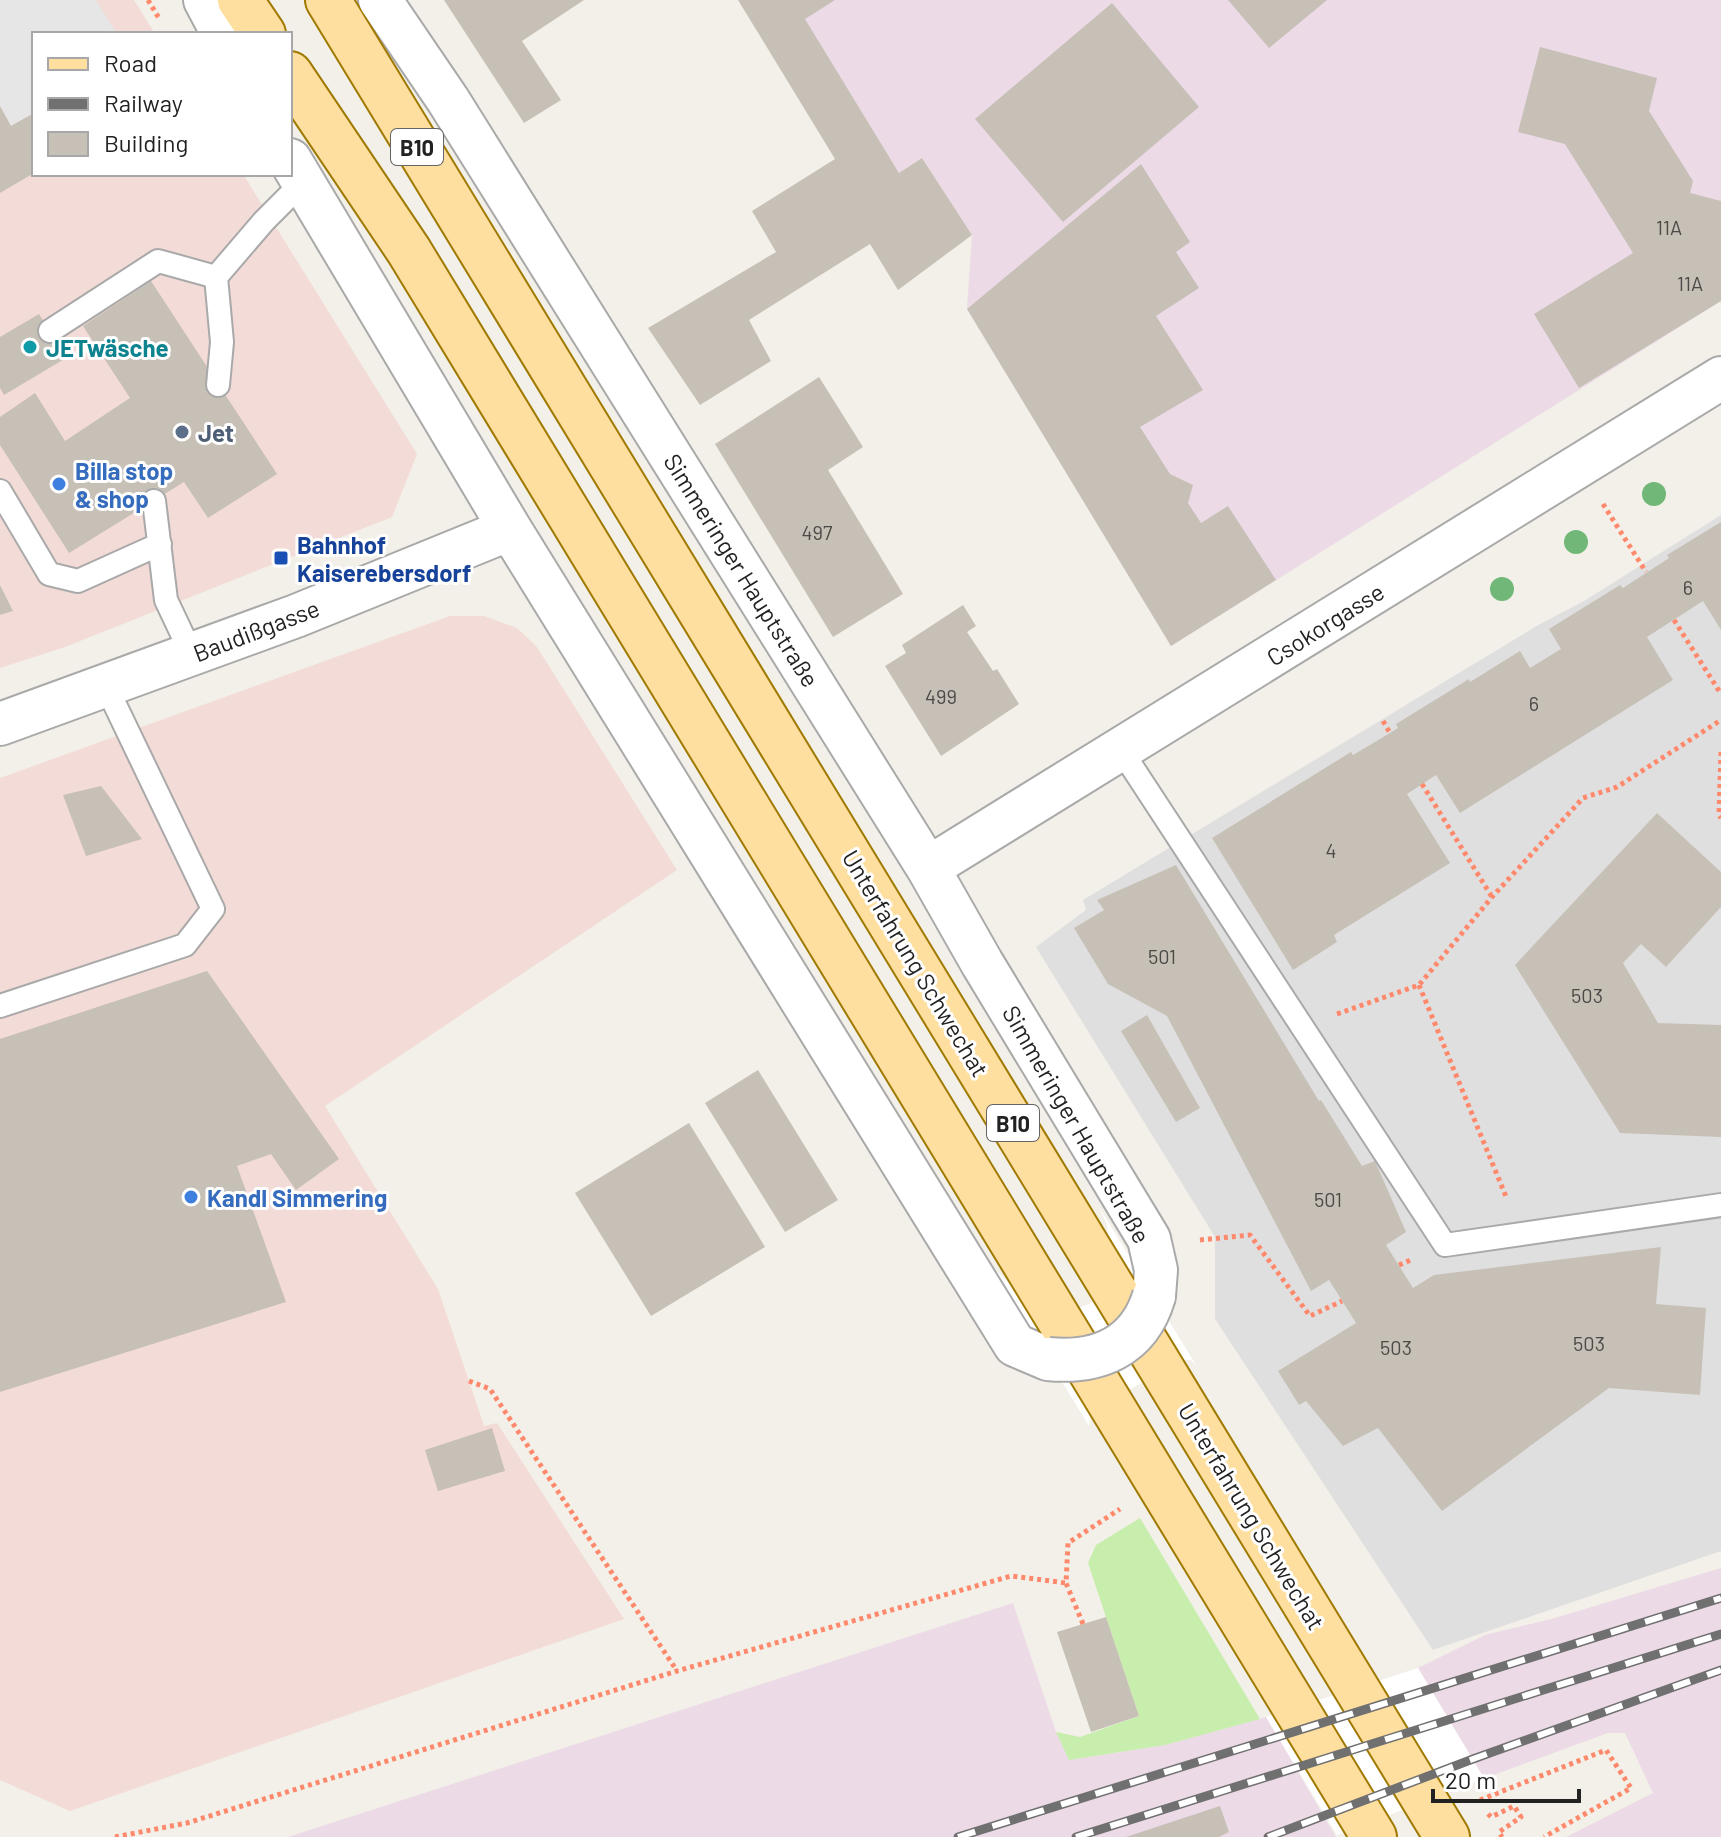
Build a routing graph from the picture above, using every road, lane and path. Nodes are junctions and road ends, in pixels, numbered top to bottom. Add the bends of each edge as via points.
1 (205, 0) edge
2 (240, 0) edge
3 (328, 0) edge
4 (380, 0) edge
5 (222, 32) edge
6 (262, 32) edge
7 (292, 77) edge
8 (296, 171) edge
9 (216, 277) junction
10 (50, 331) dead end
11 (1721, 378) edge
12 (218, 385) dead end
13 (1578, 466) junction
14 (0, 491) edge
15 (154, 501) dead end
16 (510, 529) junction
17 (160, 544) junction
18 (1646, 572) dead end
19 (1674, 620) dead end
20 (192, 655) junction
21 (106, 686) junction
22 (1721, 694) edge
23 (1721, 720) edge
24 (1383, 721) dead end
25 (0, 724) edge
26 (1390, 733) dead end
27 (1121, 750) junction
28 (1721, 752) edge
29 (1422, 784) dead end
30 (1721, 818) edge
31 (928, 868) junction
32 (1492, 897) junction
33 (1419, 985) junction
34 (0, 1006) edge
35 (1302, 1026) junction
36 (1721, 1205) edge
37 (1521, 1234) junction
38 (1200, 1240) dead end
39 (1342, 1301) dead end
40 (469, 1381) dead end
41 (1124, 1507) dead end
42 (1066, 1583) junction
43 (1083, 1624) dead end
44 (677, 1671) junction
45 (1478, 1801) dead end
46 (1491, 1817) dead end
47 (115, 1837) edge
48 (1374, 1837) edge
49 (1447, 1837) edge
50 (1502, 1837) edge
51 (1544, 1837) edge

1 - 5 street
2 - 6 main road
3 - 49 main road, Unterfahrung Schwechat / B10
4 - 31 street, Simmeringer Hauptstraße via 448,100
7 - 48 main road, B10 via 409,251
8 - 9 lane via 264,221
8 - 16 street, Simmeringer Hauptstraße
9 - 10 lane via 158,261
9 - 12 lane via 222,342
11 - 13 street, Csokorgasse
13 - 18 path
13 - 27 street, Csokorgasse
14 - 17 lane via 49,574 78,581
15 - 17 lane
16 - 20 street, Baudißgasse
16 - 31 street, Simmeringer Hauptstraße, bridge via 1015,1345 1048,1359 1106,1353 1135,1334 1154,1296 1156,1270 1149,1239
17 - 20 lane via 166,600
19 - 22 path
20 - 21 street, Baudißgasse
21 - 25 street, Baudißgasse
21 - 34 lane via 213,909 185,945
23 - 32 path via 1617,787 1583,798
24 - 26 path
27 - 31 street, Csokorgasse
27 - 35 lane
28 - 30 path
29 - 32 path
32 - 33 path
33 - 35 path
33 - 37 path
35 - 37 lane via 1445,1245
36 - 37 lane
38 - 39 path via 1250,1235 1310,1316
40 - 44 path via 490,1389
41 - 42 path via 1068,1543
42 - 43 path
42 - 44 path via 1011,1576
44 - 47 path via 187,1823
45 - 51 path via 1606,1750 1631,1788
46 - 50 path via 1514,1806 1521,1817 1499,1832

